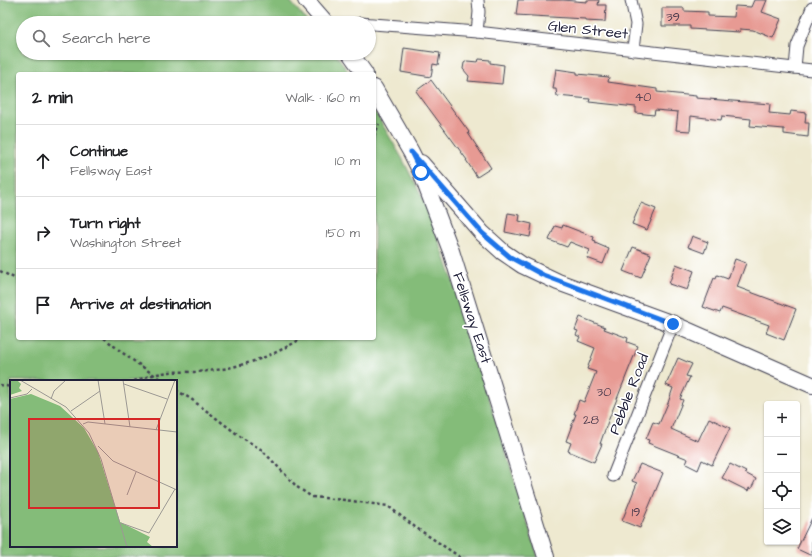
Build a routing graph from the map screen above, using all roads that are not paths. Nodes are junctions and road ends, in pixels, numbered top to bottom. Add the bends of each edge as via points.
1 (306, 0) edge
2 (478, 0) edge
3 (631, 0) edge
4 (812, 8) edge
5 (320, 16) edge
6 (376, 23) edge
7 (477, 32) junction
8 (633, 50) junction
9 (355, 60) edge
10 (795, 68) junction
11 (812, 70) edge
12 (364, 72) edge
13 (376, 91) edge
14 (411, 152) junction
15 (673, 324) junction
16 (812, 386) edge
17 (613, 476) dead end
18 (546, 557) edge

1 - 5 main road
2 - 7 street
3 - 8 street via 636,24
4 - 10 street via 797,46
6 - 7 street, Glen Street
7 - 8 street, Glen Street
8 - 10 street, Glen Street
9 - 12 main road
10 - 11 street, Glen Street
13 - 14 main road, Fellsway East
14 - 15 main road via 482,233 510,257 543,275
14 - 18 main road, Fellsway East via 451,251
15 - 16 main road
15 - 17 street, Pebble Road

